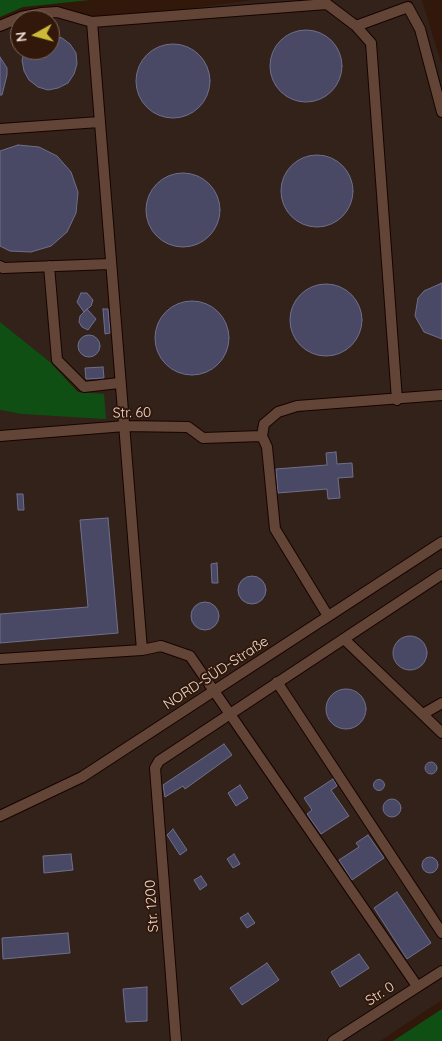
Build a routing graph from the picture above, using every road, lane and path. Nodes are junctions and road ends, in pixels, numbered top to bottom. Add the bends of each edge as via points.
1 (92, 22) junction
2 (0, 26) edge
3 (356, 26) junction
4 (442, 112) edge
5 (99, 122) junction
6 (0, 129) edge
7 (110, 264) junction
8 (0, 266) edge
9 (49, 266) junction
10 (119, 383) junction
11 (442, 396) edge
12 (397, 400) junction
13 (125, 426) junction
14 (0, 436) edge
15 (262, 436) junction
16 (442, 542) edge
17 (442, 574) edge
18 (328, 616) junction
19 (344, 639) junction
20 (142, 650) junction
21 (0, 659) edge
22 (277, 682) junction
23 (214, 691) junction
24 (442, 704) edge
25 (229, 714) junction
26 (423, 714) junction
27 (442, 733) edge
28 (0, 816) edge
29 (442, 933) edge
30 (442, 971) edge
31 (417, 986) junction
32 (176, 1041) edge
33 (333, 1041) edge

1 - 2 lane via 57,12 21,17
1 - 3 lane via 327,4
1 - 5 lane
3 - 4 lane via 408,7 420,29
3 - 12 lane via 370,43
5 - 6 lane
5 - 7 lane
7 - 9 lane
7 - 10 lane
8 - 9 lane
9 - 10 lane via 57,360 84,387
10 - 13 lane
11 - 12 lane
12 - 15 lane via 297,406 278,412 264,424
13 - 14 lane, Str. 60
13 - 15 lane, Str. 60 via 188,427 203,438
13 - 20 lane
15 - 18 lane via 267,447 275,529
16 - 18 lane, NORD-SÜD-Straße
17 - 19 lane
18 - 23 lane, NORD-SÜD-Straße
19 - 22 lane
19 - 26 lane
20 - 21 lane
20 - 23 lane via 161,646 190,656
22 - 25 lane
22 - 29 lane
23 - 25 lane
23 - 28 lane, NORD-SÜD-Straße via 82,777
24 - 26 lane
25 - 31 lane
25 - 32 lane, Str. 1200 via 158,760 155,768
26 - 27 lane
30 - 31 lane, Str. 0
31 - 33 lane, Str. 0

